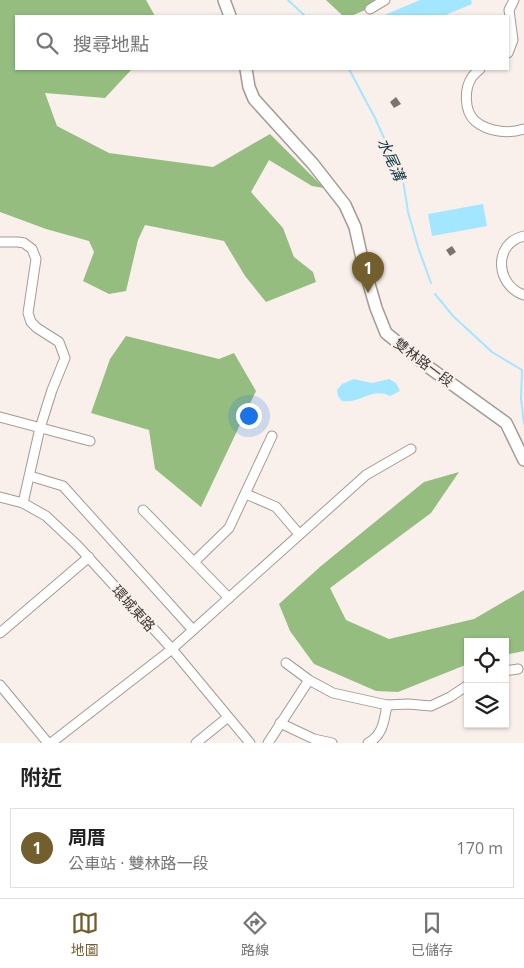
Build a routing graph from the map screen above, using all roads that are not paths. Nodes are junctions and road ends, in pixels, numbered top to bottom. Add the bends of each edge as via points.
1 (224, 0) edge
2 (385, 0) edge
3 (514, 0) edge
4 (370, 9) dead end
5 (230, 15) edge
6 (509, 50) edge
7 (246, 70) edge
8 (479, 70) edge
9 (524, 129) edge
10 (524, 236) edge
11 (0, 242) edge
12 (524, 295) edge
13 (0, 417) edge
14 (40, 428) junction
15 (272, 436) dead end
16 (90, 441) dead end
17 (411, 450) dead end
18 (524, 460) edge
19 (30, 476) junction
20 (246, 494) junction
21 (0, 497) edge
22 (24, 503) junction
23 (143, 510) dead end
24 (299, 534) junction
25 (89, 557) junction
26 (194, 562) junction
27 (229, 598) junction
28 (194, 630) junction
29 (0, 633) edge
30 (172, 649) junction
31 (286, 663) dead end
32 (518, 668) dead end
33 (509, 670) edge
34 (308, 680) junction
35 (0, 685) edge
36 (464, 688) edge
37 (386, 705) junction
38 (228, 716) junction
39 (280, 724) junction
40 (202, 741) edge
41 (50, 743) edge
42 (250, 743) edge
43 (268, 743) edge
44 (332, 743) edge
45 (368, 743) edge

1 - 5 street
2 - 4 street
3 - 6 street via 509,10 513,40
7 - 18 street, 雙林路一段 via 254,99 345,205 355,227 376,308 386,333 506,423
8 - 9 street via 472,76 466,94 467,108 474,120 498,131
10 - 12 street via 512,242 501,266 508,285
11 - 14 street via 24,243 32,249 36,259 28,313 37,328 59,342 66,358
13 - 14 street
14 - 16 street
14 - 19 street
15 - 20 street
17 - 24 street via 366,475
19 - 22 street
19 - 28 street via 63,486
20 - 24 street via 276,507
20 - 26 street via 229,528
21 - 22 street, 環城東路
22 - 25 street, 環城東路 via 46,516
23 - 26 street
24 - 27 street
25 - 29 street
25 - 30 street, 環城東路
26 - 27 street
27 - 28 street
28 - 30 street
30 - 38 street, 環城東路
30 - 41 street
31 - 34 street
32 - 33 street
34 - 37 street via 333,693
34 - 39 street
35 - 41 street
36 - 37 street via 431,706
37 - 45 street via 380,732
38 - 40 street
38 - 42 street, 環城東路
39 - 43 street
39 - 44 street

